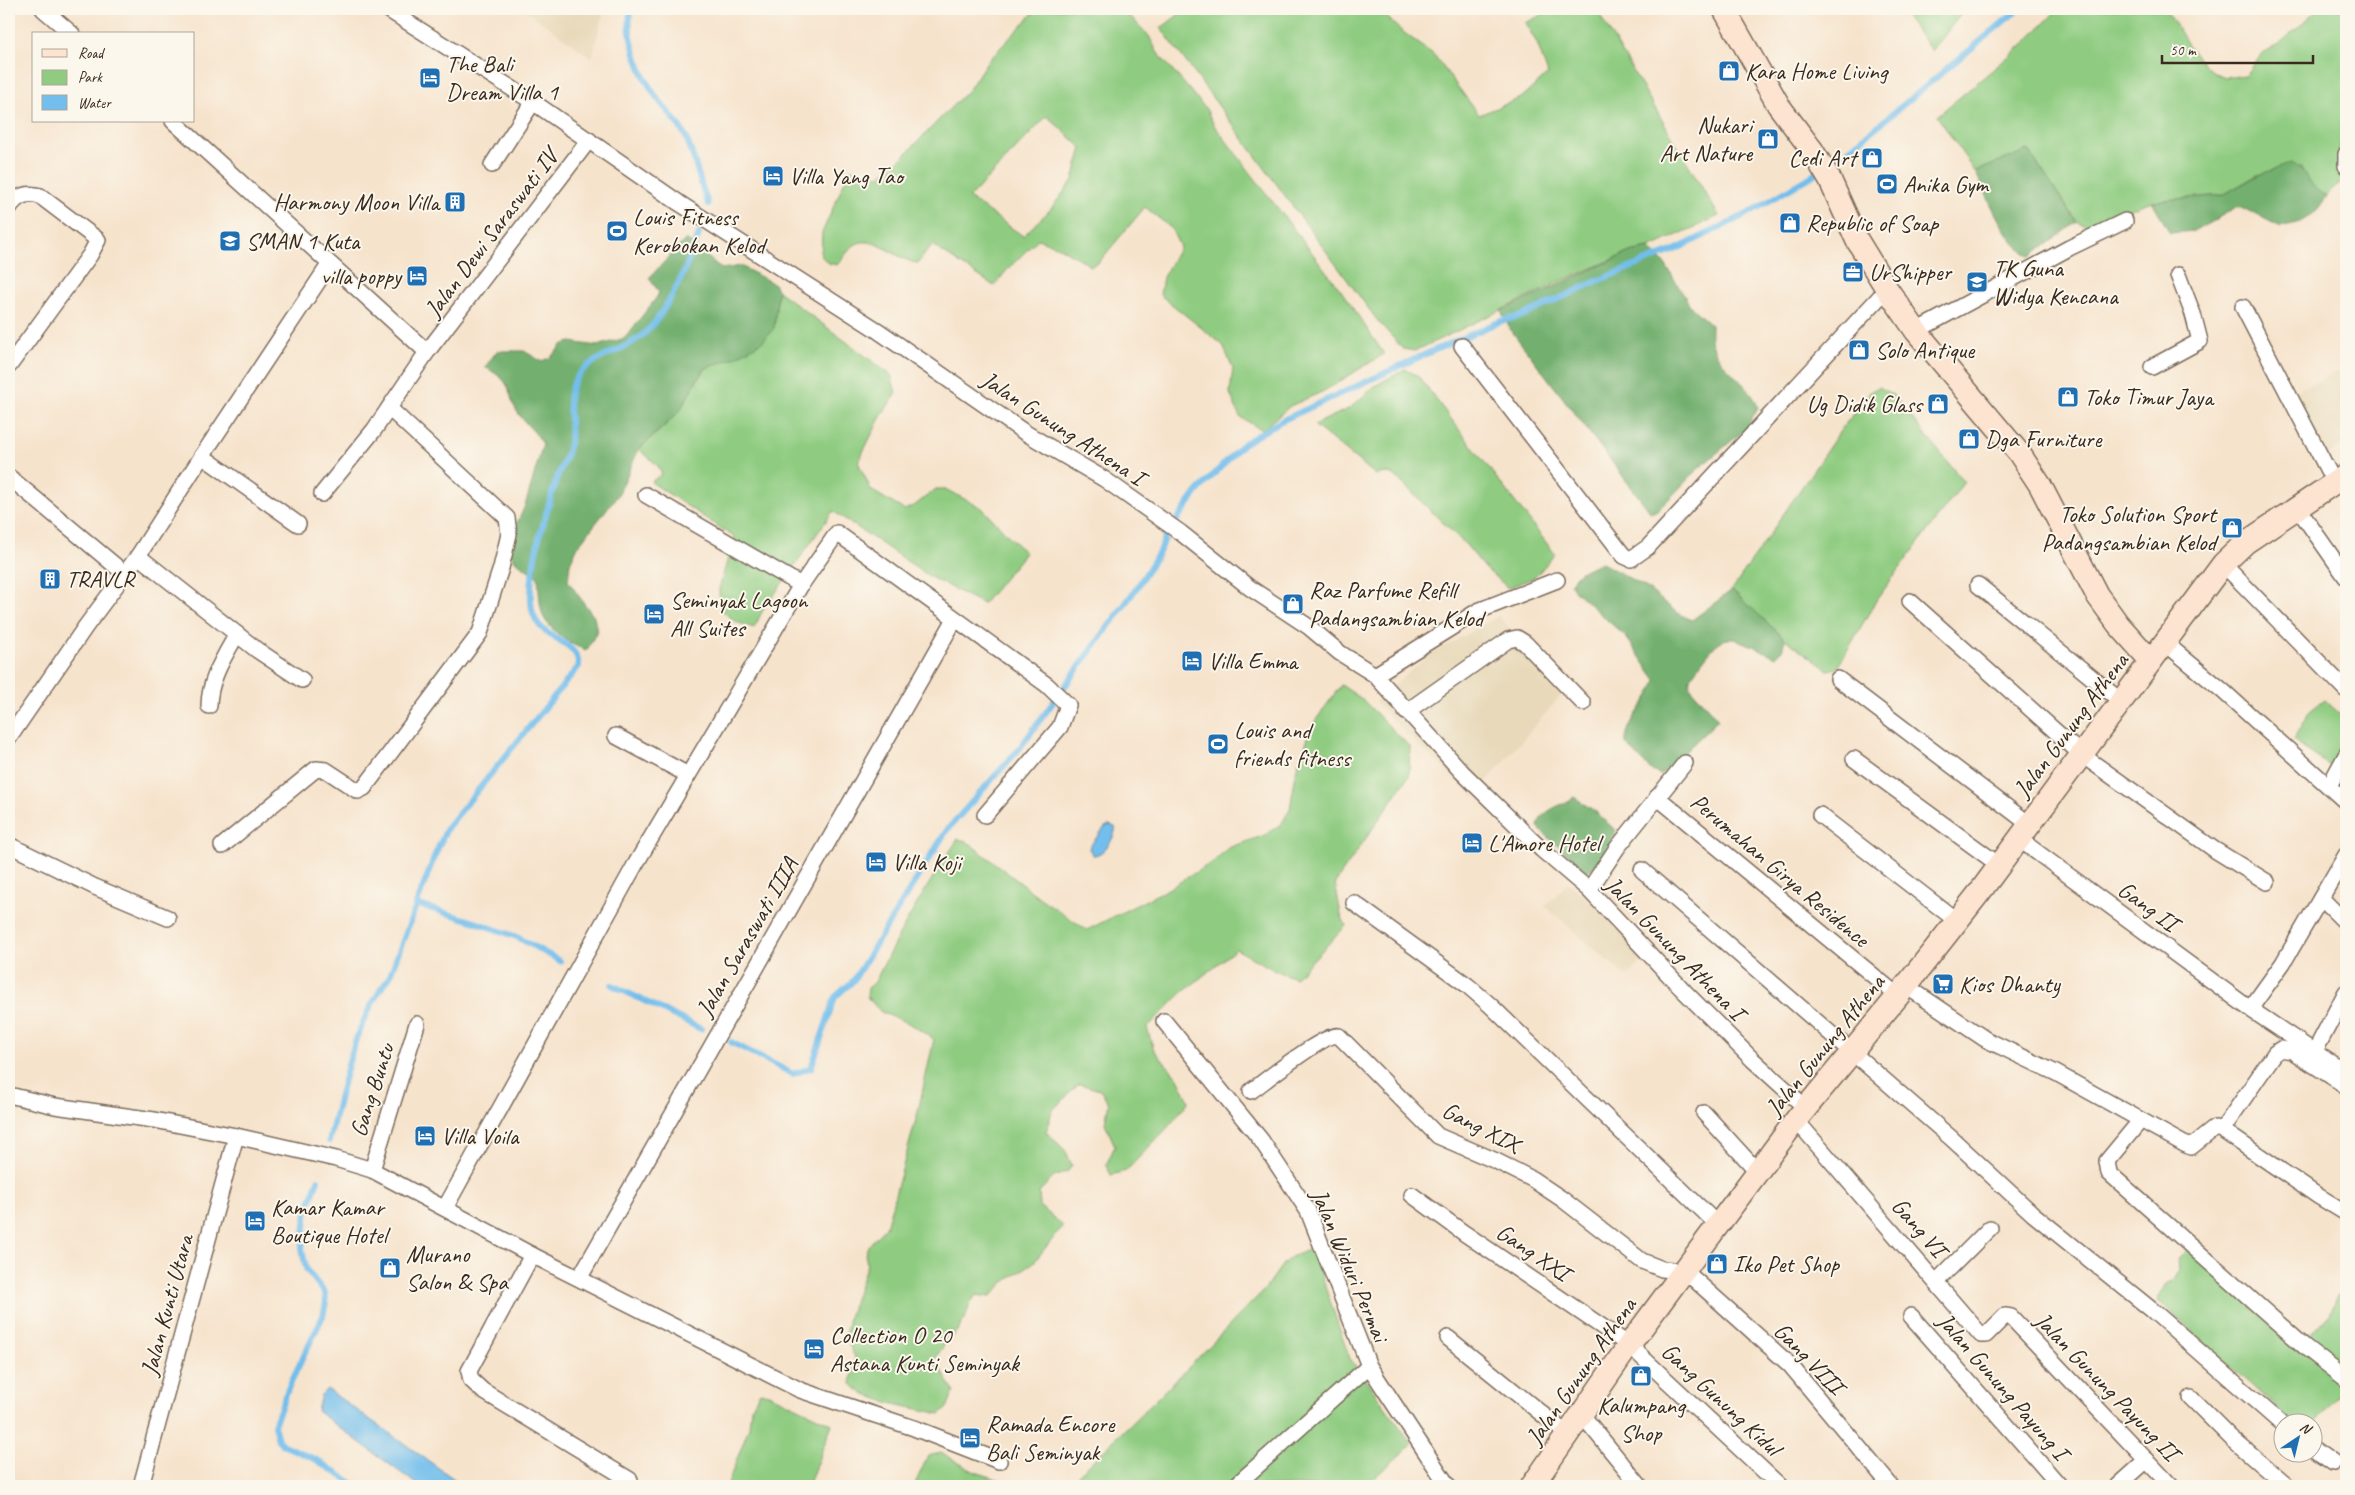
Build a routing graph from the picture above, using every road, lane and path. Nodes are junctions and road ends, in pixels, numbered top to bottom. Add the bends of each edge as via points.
1 (44, 9) edge
2 (387, 9) edge
3 (1724, 9) edge
4 (70, 32) edge
5 (533, 102) junction
6 (174, 122) edge
7 (589, 140) junction
8 (2346, 154) edge
9 (492, 165) dead end
10 (2346, 166) edge
11 (9, 208) edge
12 (2125, 221) dead end
13 (329, 264) junction
14 (2178, 275) dead end
15 (1887, 289) junction
16 (2243, 307) dead end
17 (1916, 332) junction
18 (1462, 346) dead end
19 (427, 352) junction
20 (9, 366) edge
21 (2152, 367) dead end
22 (389, 408) junction
23 (202, 456) junction
24 (9, 477) edge
25 (2340, 478) edge
26 (322, 494) dead end
27 (646, 495) dead end
28 (2298, 508) junction
29 (298, 524) dead end
30 (138, 556) junction
31 (2223, 564) junction
32 (124, 573) junction
33 (2346, 577) edge
34 (1556, 580) dead end
35 (800, 585) junction
36 (1978, 585) dead end
37 (1910, 602) dead end
38 (955, 619) junction
39 (237, 634) junction
40 (2164, 642) junction
41 (2151, 661) junction
42 (1375, 675) junction
43 (1838, 679) dead end
44 (302, 680) dead end
45 (2346, 690) edge
46 (2122, 702) junction
47 (1583, 703) dead end
48 (209, 706) dead end
49 (1406, 712) junction
50 (616, 736) dead end
51 (9, 738) edge
52 (2082, 755) junction
53 (2346, 755) edge
54 (1854, 759) dead end
55 (1685, 763) dead end
56 (688, 775) junction
57 (2329, 786) junction
58 (1657, 797) junction
59 (2346, 802) edge
60 (985, 815) dead end
61 (1820, 815) dead end
62 (2024, 832) junction
63 (9, 845) edge
64 (222, 846) dead end
65 (2346, 855) edge
66 (1999, 866) junction
67 (1642, 870) dead end
68 (2267, 882) dead end
69 (1589, 890) junction
70 (2321, 898) junction
71 (1354, 904) dead end
72 (168, 918) dead end
73 (1957, 921) junction
74 (2346, 922) edge
75 (1902, 991) junction
76 (2346, 992) edge
77 (2250, 1009) junction
78 (1164, 1021) dead end
79 (417, 1024) dead end
80 (1853, 1051) junction
81 (2315, 1051) junction
82 (2346, 1073) edge
83 (2346, 1086) edge
84 (1251, 1091) dead end
85 (9, 1095) edge
86 (1704, 1114) dead end
87 (1801, 1114) junction
88 (2140, 1121) junction
89 (2222, 1130) junction
90 (236, 1136) junction
91 (372, 1170) junction
92 (1758, 1172) junction
93 (1412, 1195) dead end
94 (445, 1208) junction
95 (2346, 1213) edge
96 (1718, 1225) junction
97 (1990, 1228) dead end
98 (532, 1255) junction
99 (1685, 1270) junction
100 (580, 1277) junction
101 (1936, 1282) junction
102 (1911, 1316) dead end
103 (2011, 1317) joint
104 (1448, 1338) dead end
105 (1629, 1345) junction
106 (1369, 1366) junction
107 (2346, 1379) edge
108 (2191, 1398) dead end
109 (1582, 1415) junction
110 (2272, 1415) edge
111 (1568, 1435) junction
112 (2322, 1455) edge
113 (2147, 1460) junction
114 (998, 1461) dead end
115 (2333, 1463) dead end
116 (630, 1480) dead end
117 (1445, 1485) edge
118 (141, 1486) edge
119 (1235, 1486) edge
120 (1532, 1486) edge
121 (1640, 1486) edge
122 (1780, 1486) edge
123 (1891, 1486) edge
124 (2060, 1486) edge
125 (2118, 1486) edge
126 (2171, 1486) edge
127 (2287, 1486) edge

1 - 4 street
2 - 5 street, Jalan Gunung Athena I
3 - 15 street via 1779,106 1812,150
5 - 7 street, Jalan Gunung Athena I
5 - 9 street
6 - 13 street
7 - 19 street, Jalan Dewi Saraswati IV
7 - 42 street, Jalan Gunung Athena I via 679,203 877,330 1024,432 1104,479 1178,531 1250,588 1309,626 1340,653
8 - 10 street
11 - 20 street via 21,196 30,193 40,196 98,240
12 - 17 street via 2068,248
13 - 19 street
13 - 23 street
14 - 21 street via 2200,341
15 - 17 street
15 - 18 street via 1648,546 1631,559 1624,556
16 - 25 street
17 - 41 street via 2019,453 2040,485 2098,595 2118,624
19 - 22 street, Jalan Dewi Saraswati IV
22 - 26 street, Jalan Dewi Saraswati IV
22 - 64 street via 507,518 509,534 480,633 364,788 358,791 326,770 316,769
23 - 29 street
23 - 30 street
24 - 32 street
25 - 28 street, Jalan Gunung Athena
27 - 35 street
28 - 31 street, Jalan Gunung Athena via 2245,543
28 - 33 street
30 - 32 street
30 - 39 street
31 - 40 street, Jalan Gunung Athena
31 - 45 street
32 - 51 street
34 - 42 street via 1478,611
35 - 38 street via 836,533
35 - 56 street
36 - 46 street
37 - 52 street
38 - 60 street via 1046,685 1068,705 1060,727
38 - 100 street, Jalan Saraswati IIIA
39 - 44 street
39 - 48 street via 217,671
40 - 41 street, Jalan Gunung Athena
40 - 57 street
41 - 46 street, Jalan Gunung Athena
42 - 49 street, Jalan Gunung Athena I
43 - 62 street, Gang II
46 - 52 street, Jalan Gunung Athena
47 - 49 street via 1517,638 1508,640
49 - 69 street, Jalan Gunung Athena I via 1474,784
50 - 56 street
52 - 62 street, Jalan Gunung Athena
52 - 68 street via 2215,850
53 - 57 street
54 - 66 street
55 - 58 street
56 - 94 street
57 - 59 street
58 - 69 street
58 - 75 street, Perumahan Girya Residence
61 - 73 street
62 - 66 street, Jalan Gunung Athena
62 - 77 street, Gang II
63 - 72 street
65 - 70 street
66 - 73 street, Jalan Gunung Athena
67 - 80 street
69 - 87 street, Jalan Gunung Athena I
70 - 74 street
70 - 77 street
71 - 96 street via 1490,1005
73 - 75 street, Jalan Gunung Athena
75 - 80 street, Jalan Gunung Athena
75 - 88 street, Perumahan Girya Residence
76 - 81 street
77 - 81 street, Gang II
78 - 106 street, Jalan Widuri Permai via 1261,1140 1308,1211
79 - 91 street, Gang Buntu
80 - 87 street, Jalan Gunung Athena
80 - 110 street via 2033,1214 2152,1310
81 - 82 street, Gang II
83 - 89 street via 2292,1051 2281,1049
84 - 99 street, Gang XIX via 1309,1048 1331,1036 1339,1036 1438,1136 1532,1179 1642,1261 1662,1269
85 - 90 street via 55,1106
86 - 92 street
87 - 92 street, Jalan Gunung Athena
87 - 101 street, Gang VI
88 - 89 street, Perumahan Girya Residence via 2191,1147 2215,1128
88 - 107 street via 2107,1161 2109,1173 2315,1356
89 - 95 street
90 - 91 street
90 - 118 street, Jalan Kunti Utara
91 - 94 street
92 - 96 street, Jalan Gunung Athena
93 - 105 street, Gang XXI
94 - 98 street
96 - 99 street, Jalan Gunung Athena
97 - 101 street
98 - 100 street
98 - 116 street via 469,1371 471,1380 483,1391
99 - 105 street, Jalan Gunung Athena
99 - 123 street, Gang VIII via 1790,1365
100 - 114 street via 800,1390 914,1428
101 - 103 street, Gang VI via 1983,1336 2005,1316
102 - 124 street, Jalan Gunung Payung I
103 - 113 street, Jalan Gunung Payung II
104 - 111 street
105 - 109 street, Jalan Gunung Athena
105 - 122 street, Gang Gunung Kidul
106 - 117 street, Jalan Widuri Permai
106 - 119 street
108 - 127 street
109 - 111 street, Jalan Gunung Athena
109 - 121 street
111 - 120 street, Jalan Gunung Athena
112 - 115 street
113 - 125 street
113 - 126 street, Jalan Gunung Payung II

